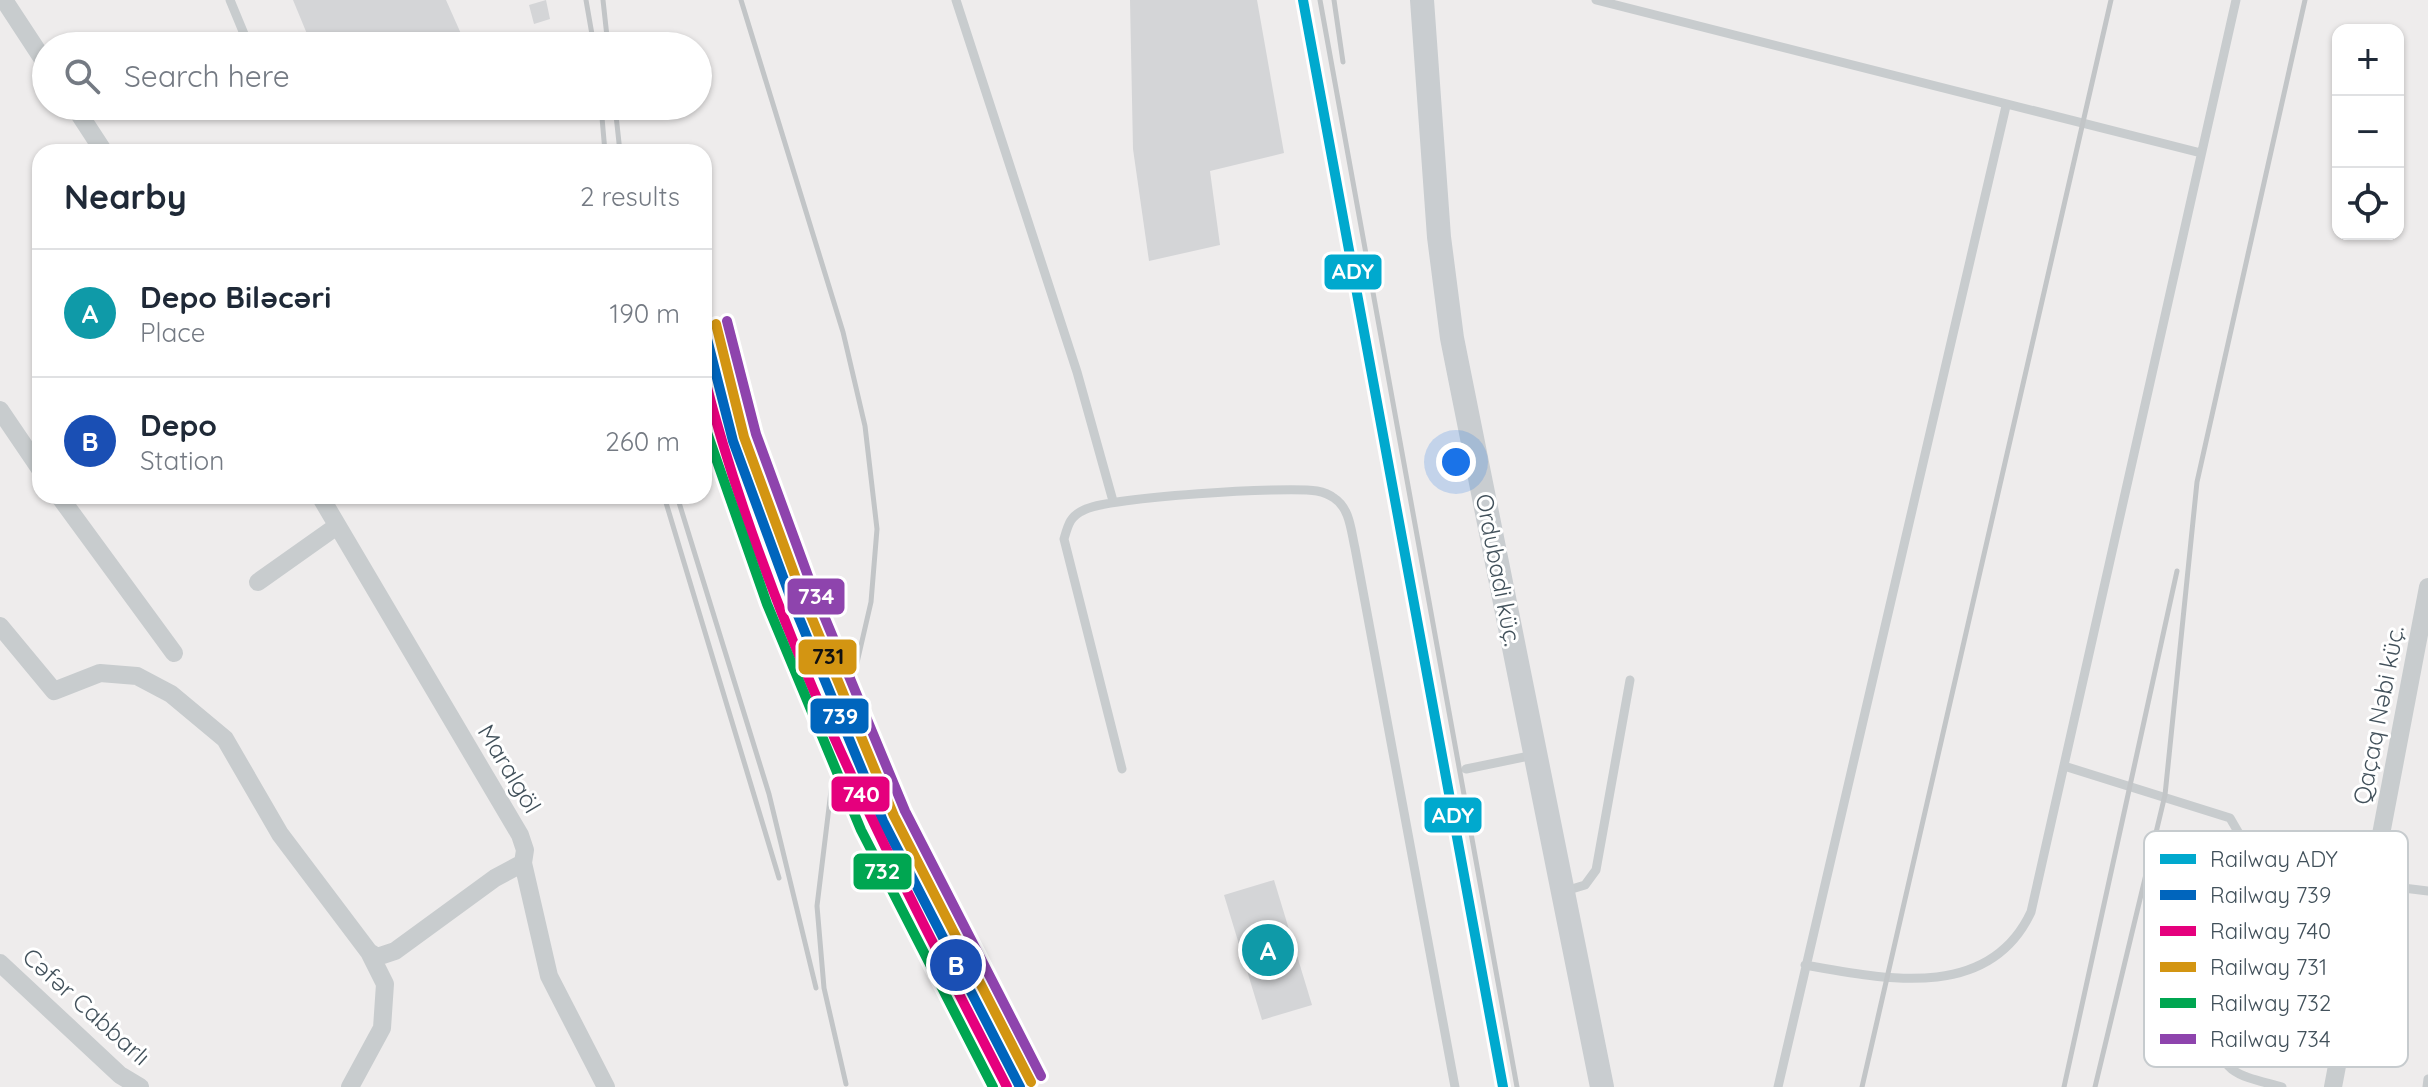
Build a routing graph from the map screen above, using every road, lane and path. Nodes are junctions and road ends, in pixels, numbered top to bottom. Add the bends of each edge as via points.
1 (4, 0) edge
2 (230, 0) edge
3 (956, 0) edge
4 (1422, 0) edge
5 (1596, 0) edge
6 (2236, 0) edge
7 (243, 32) edge
8 (32, 43) edge
9 (2006, 106) junction
10 (83, 120) edge
11 (99, 144) edge
12 (2201, 153) junction
13 (0, 410) edge
14 (32, 452) edge
15 (1113, 501) junction
16 (65, 504) edge
17 (325, 504) edge
18 (337, 526) junction
19 (258, 582) dead end
20 (2428, 587) edge
21 (0, 626) edge
22 (174, 653) dead end
23 (1630, 680) dead end
24 (1534, 755) junction
25 (2064, 766) junction
26 (1122, 769) dead end
27 (1466, 769) dead end
28 (2239, 831) edge
29 (2381, 831) edge
30 (523, 863) junction
31 (2408, 889) edge
32 (2428, 891) edge
33 (1562, 892) junction
34 (369, 952) junction
35 (0, 963) edge
36 (1805, 965) junction
37 (2226, 1067) edge
38 (2337, 1067) edge
39 (2428, 1079) edge
40 (140, 1087) edge
41 (350, 1087) edge
42 (606, 1087) edge
43 (1455, 1087) edge
44 (1602, 1087) edge
45 (1778, 1087) edge
46 (2282, 1087) edge
47 (2333, 1087) edge
48 (2427, 1087) edge

1 - 8 street
2 - 7 lane
3 - 15 lane via 1077,372
4 - 24 main road, Ordubadi küç. via 1439,237 1452,338
5 - 9 lane
6 - 12 lane
9 - 12 lane
9 - 36 lane
10 - 11 street
12 - 25 lane
13 - 14 street
15 - 26 lane via 1070,519 1064,539
15 - 43 lane via 1318,491 1337,499 1347,514
16 - 22 street
17 - 18 street, Maralgöl
18 - 19 street
18 - 30 street, Maralgöl via 520,835
20 - 29 street, Qaçaq Nəbi küç.
21 - 34 street via 54,691 100,673 137,676 171,694 225,739 280,834
23 - 33 lane via 1596,870 1585,885
24 - 27 lane
24 - 33 main road, Ordubadi küç.
25 - 28 lane via 2230,818
25 - 36 lane via 2031,912 2021,934 2003,951 1959,971 1911,980
30 - 34 street via 395,951 377,957
30 - 42 street, Maralgöl via 549,976
31 - 32 lane
33 - 44 main road, Ordubadi küç.
34 - 41 street via 385,984 382,1028
35 - 40 street, Cəfər Cabbarlı via 120,1075
36 - 45 lane
37 - 46 lane
38 - 47 street, Qaçaq Nəbi küç.
39 - 48 lane

